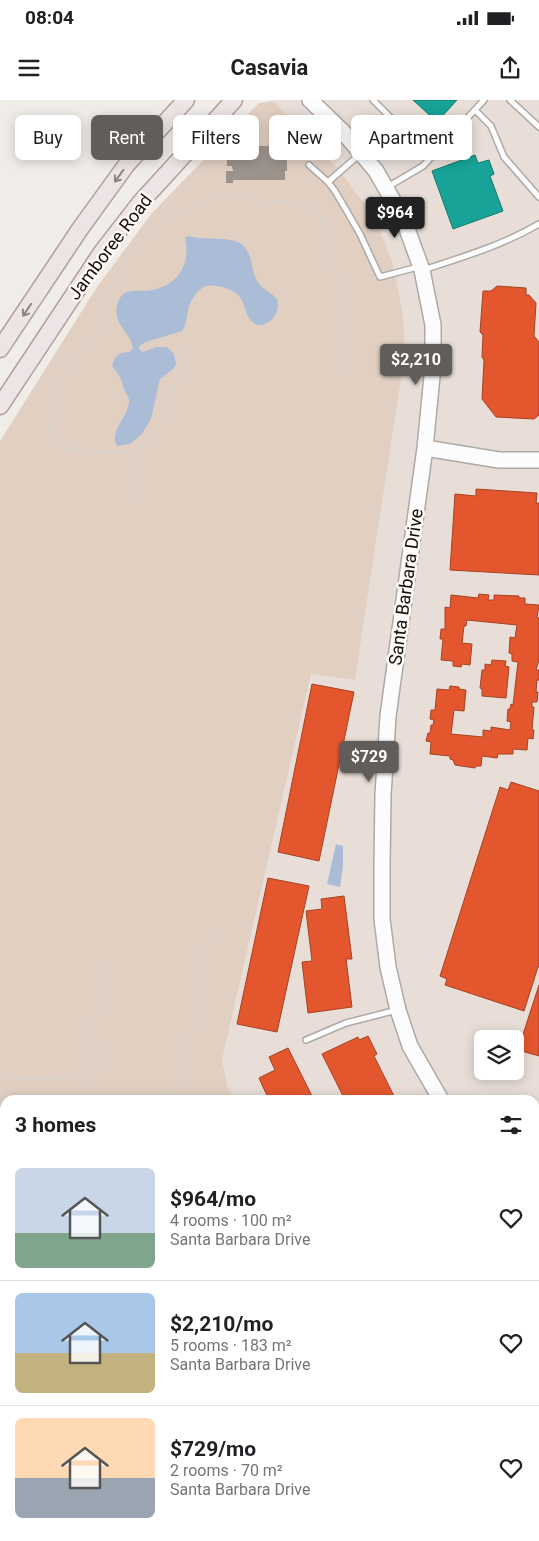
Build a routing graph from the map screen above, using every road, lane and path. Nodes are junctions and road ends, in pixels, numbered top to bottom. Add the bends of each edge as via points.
1 (186, 100) edge
2 (234, 100) edge
3 (310, 100) edge
4 (373, 100) edge
5 (484, 100) edge
6 (510, 100) edge
7 (475, 110) junction
8 (388, 115) edge
9 (539, 127) edge
10 (351, 141) edge
11 (351, 160) edge
12 (367, 160) edge
13 (309, 165) dead end
14 (328, 182) junction
15 (386, 188) junction
16 (539, 197) edge
17 (539, 224) edge
18 (422, 268) junction
19 (191, 348) dead end
20 (0, 349) edge
21 (337, 380) dead end
22 (0, 406) edge
23 (138, 448) junction
24 (425, 448) junction
25 (539, 460) edge
26 (127, 507) dead end
27 (212, 929) dead end
28 (108, 959) dead end
29 (398, 1010) junction
30 (85, 1037) junction
31 (306, 1040) dead end
32 (0, 1073) edge
33 (78, 1074) junction
34 (82, 1095) edge
35 (167, 1095) edge
36 (436, 1095) edge

1 -> 20 main road, Jamboree Road via 127,164
2 - 22 main road, Jamboree Road via 140,203 102,252
3 - 10 main road, Santa Barbara Drive
4 - 8 lane
5 - 7 lane
6 - 9 lane
7 - 15 lane via 423,166
7 - 16 lane via 491,126 504,157
11 - 14 lane
12 - 15 main road, Santa Barbara Drive
13 - 14 lane
14 - 18 lane via 360,234 380,278
15 - 18 main road, Santa Barbara Drive via 403,218
17 - 18 lane via 475,253
18 - 24 main road, Santa Barbara Drive via 433,325 433,366
19 - 23 path via 187,365 166,401 164,412 148,439
21 - 23 path via 337,350 347,303 320,216 312,208 292,202 263,202 234,194 208,200 166,220 130,256 106,294 94,338 66,370 48,404 49,425 54,437 66,447 116,453
23 - 26 path via 133,492
24 - 25 main road via 499,460
24 - 29 main road, Santa Barbara Drive via 388,716 383,795 382,919
27 - 35 path via 185,1060 176,1084
28 - 30 path via 96,1016
29 - 31 lane via 346,1023
29 - 36 main road, Santa Barbara Drive via 410,1046
30 - 33 path
30 - 33 path via 104,1044 107,1049 97,1069
32 - 33 path via 28,1079
33 - 34 path

